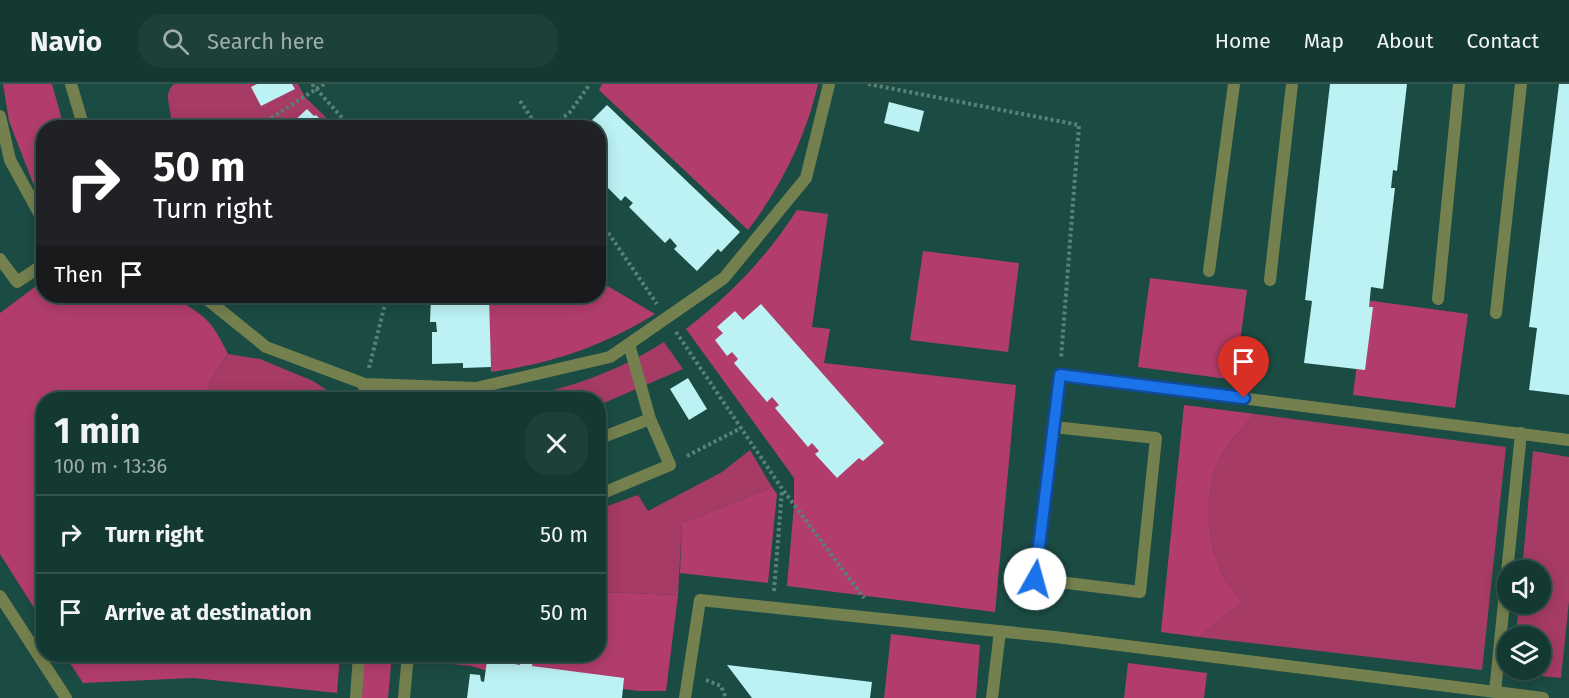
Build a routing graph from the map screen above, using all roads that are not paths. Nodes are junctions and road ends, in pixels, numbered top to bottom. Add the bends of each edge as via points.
1 (71, 84) edge
2 (829, 84) edge
3 (1234, 84) edge
4 (1292, 84) edge
5 (1459, 84) edge
6 (1521, 84) edge
7 (0, 116) edge
8 (82, 120) edge
9 (36, 207) edge
10 (0, 259) edge
11 (36, 269) edge
12 (1209, 271) dead end
13 (1270, 280) dead end
14 (1438, 299) dead end
15 (212, 303) edge
16 (1496, 313) dead end
17 (629, 344) junction
18 (365, 384) junction
19 (364, 392) edge
20 (650, 419) junction
21 (1054, 427) junction
22 (1521, 434) junction
23 (606, 436) edge
24 (1569, 440) edge
25 (606, 492) edge
26 (0, 596) edge
27 (1000, 631) junction
28 (36, 652) edge
29 (43, 662) edge
30 (358, 662) edge
31 (407, 662) edge
32 (1447, 692) edge
33 (1495, 692) junction
34 (66, 698) edge
35 (356, 698) edge
36 (404, 698) edge
37 (685, 698) edge
38 (992, 698) edge
39 (1543, 698) edge

1 - 8 lane
2 - 17 lane via 806,178 724,278
3 - 12 lane
4 - 13 lane
5 - 14 lane
6 - 16 lane
7 - 9 lane via 10,160
10 - 11 lane via 17,282
15 - 18 lane via 266,347
17 - 18 lane via 610,357 476,388
17 - 20 lane
18 - 19 lane
20 - 23 lane
20 - 25 lane via 670,465
21 - 21 lane via 1035,579 1140,592 1156,438
21 - 22 lane via 1060,375
22 - 24 lane
22 - 33 lane
26 - 28 lane
27 - 32 lane
27 - 37 lane via 700,600
27 - 38 lane
29 - 34 lane
30 - 35 lane
31 - 36 lane
32 - 33 lane
33 - 39 lane

